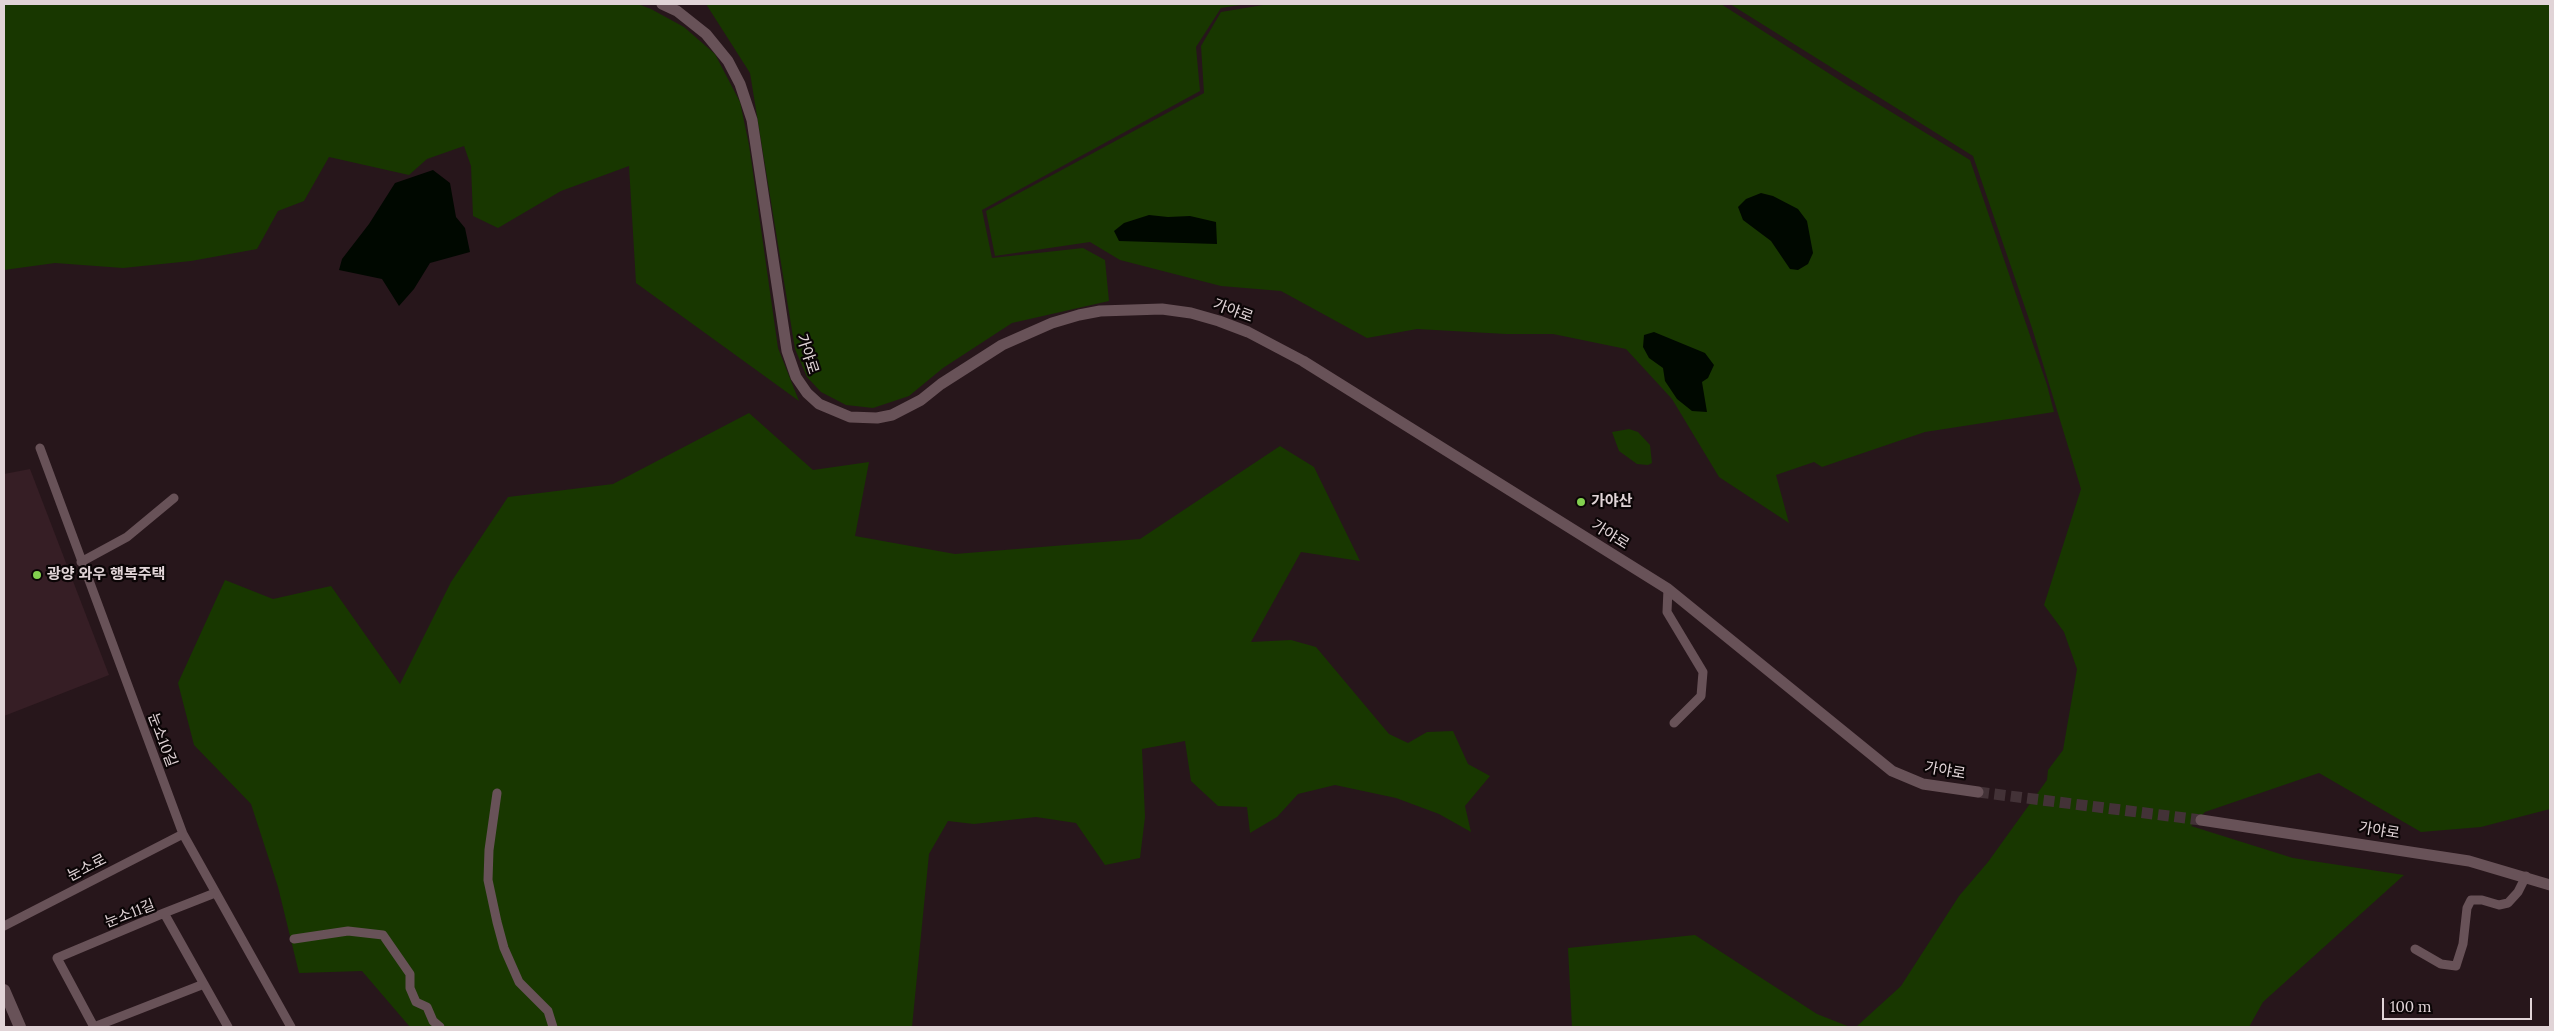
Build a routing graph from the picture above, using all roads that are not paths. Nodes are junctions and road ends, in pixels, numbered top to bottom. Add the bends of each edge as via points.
1 (662, 4) edge
2 (40, 448) dead end
3 (174, 498) dead end
4 (81, 562) junction
5 (1668, 589) junction
6 (1674, 723) dead end
7 (1978, 792) tunnel mouth
8 (497, 793) dead end
9 (2201, 820) tunnel mouth
10 (183, 834) junction
11 (2526, 876) junction
12 (2550, 885) edge
13 (215, 893) junction
14 (164, 913) junction
15 (4, 926) edge
16 (294, 939) dead end
17 (2415, 949) dead end
18 (204, 984) junction
19 (4, 990) edge
20 (20, 1027) edge
21 (94, 1027) edge
22 (228, 1027) edge
23 (290, 1027) edge
24 (440, 1027) edge
25 (553, 1027) edge

1 - 5 street, 가야로 via 677,11 706,34 728,61 740,84 752,120 787,351 796,377 819,404 850,417 892,415 921,400 1002,345 1052,323 1100,311 1191,313 1248,332 1303,361
2 - 4 street, 눈소10길
3 - 4 street via 127,537
4 - 10 street, 눈소10길
5 - 6 street via 1667,612 1703,672 1701,696
5 - 7 street, 가야로 via 1892,771 1923,784
8 - 25 street via 488,880 497,922 519,982 548,1011
9 - 11 street, 가야로 via 2469,861
10 - 13 street, 눈소10길
10 - 15 street, 눈소로
11 - 12 street, 가야로
11 - 17 street via 2508,903 2499,905 2471,900 2456,966 2441,964
13 - 14 street
13 - 23 street, 눈소10길
14 - 18 street, 눈소11길
14 - 21 street, 눈소11길 via 58,958
16 - 24 street via 348,931 383,935 410,974 410,988 416,1002 427,1007 433,1021
18 - 21 street
18 - 22 street, 눈소11길
19 - 20 main road

